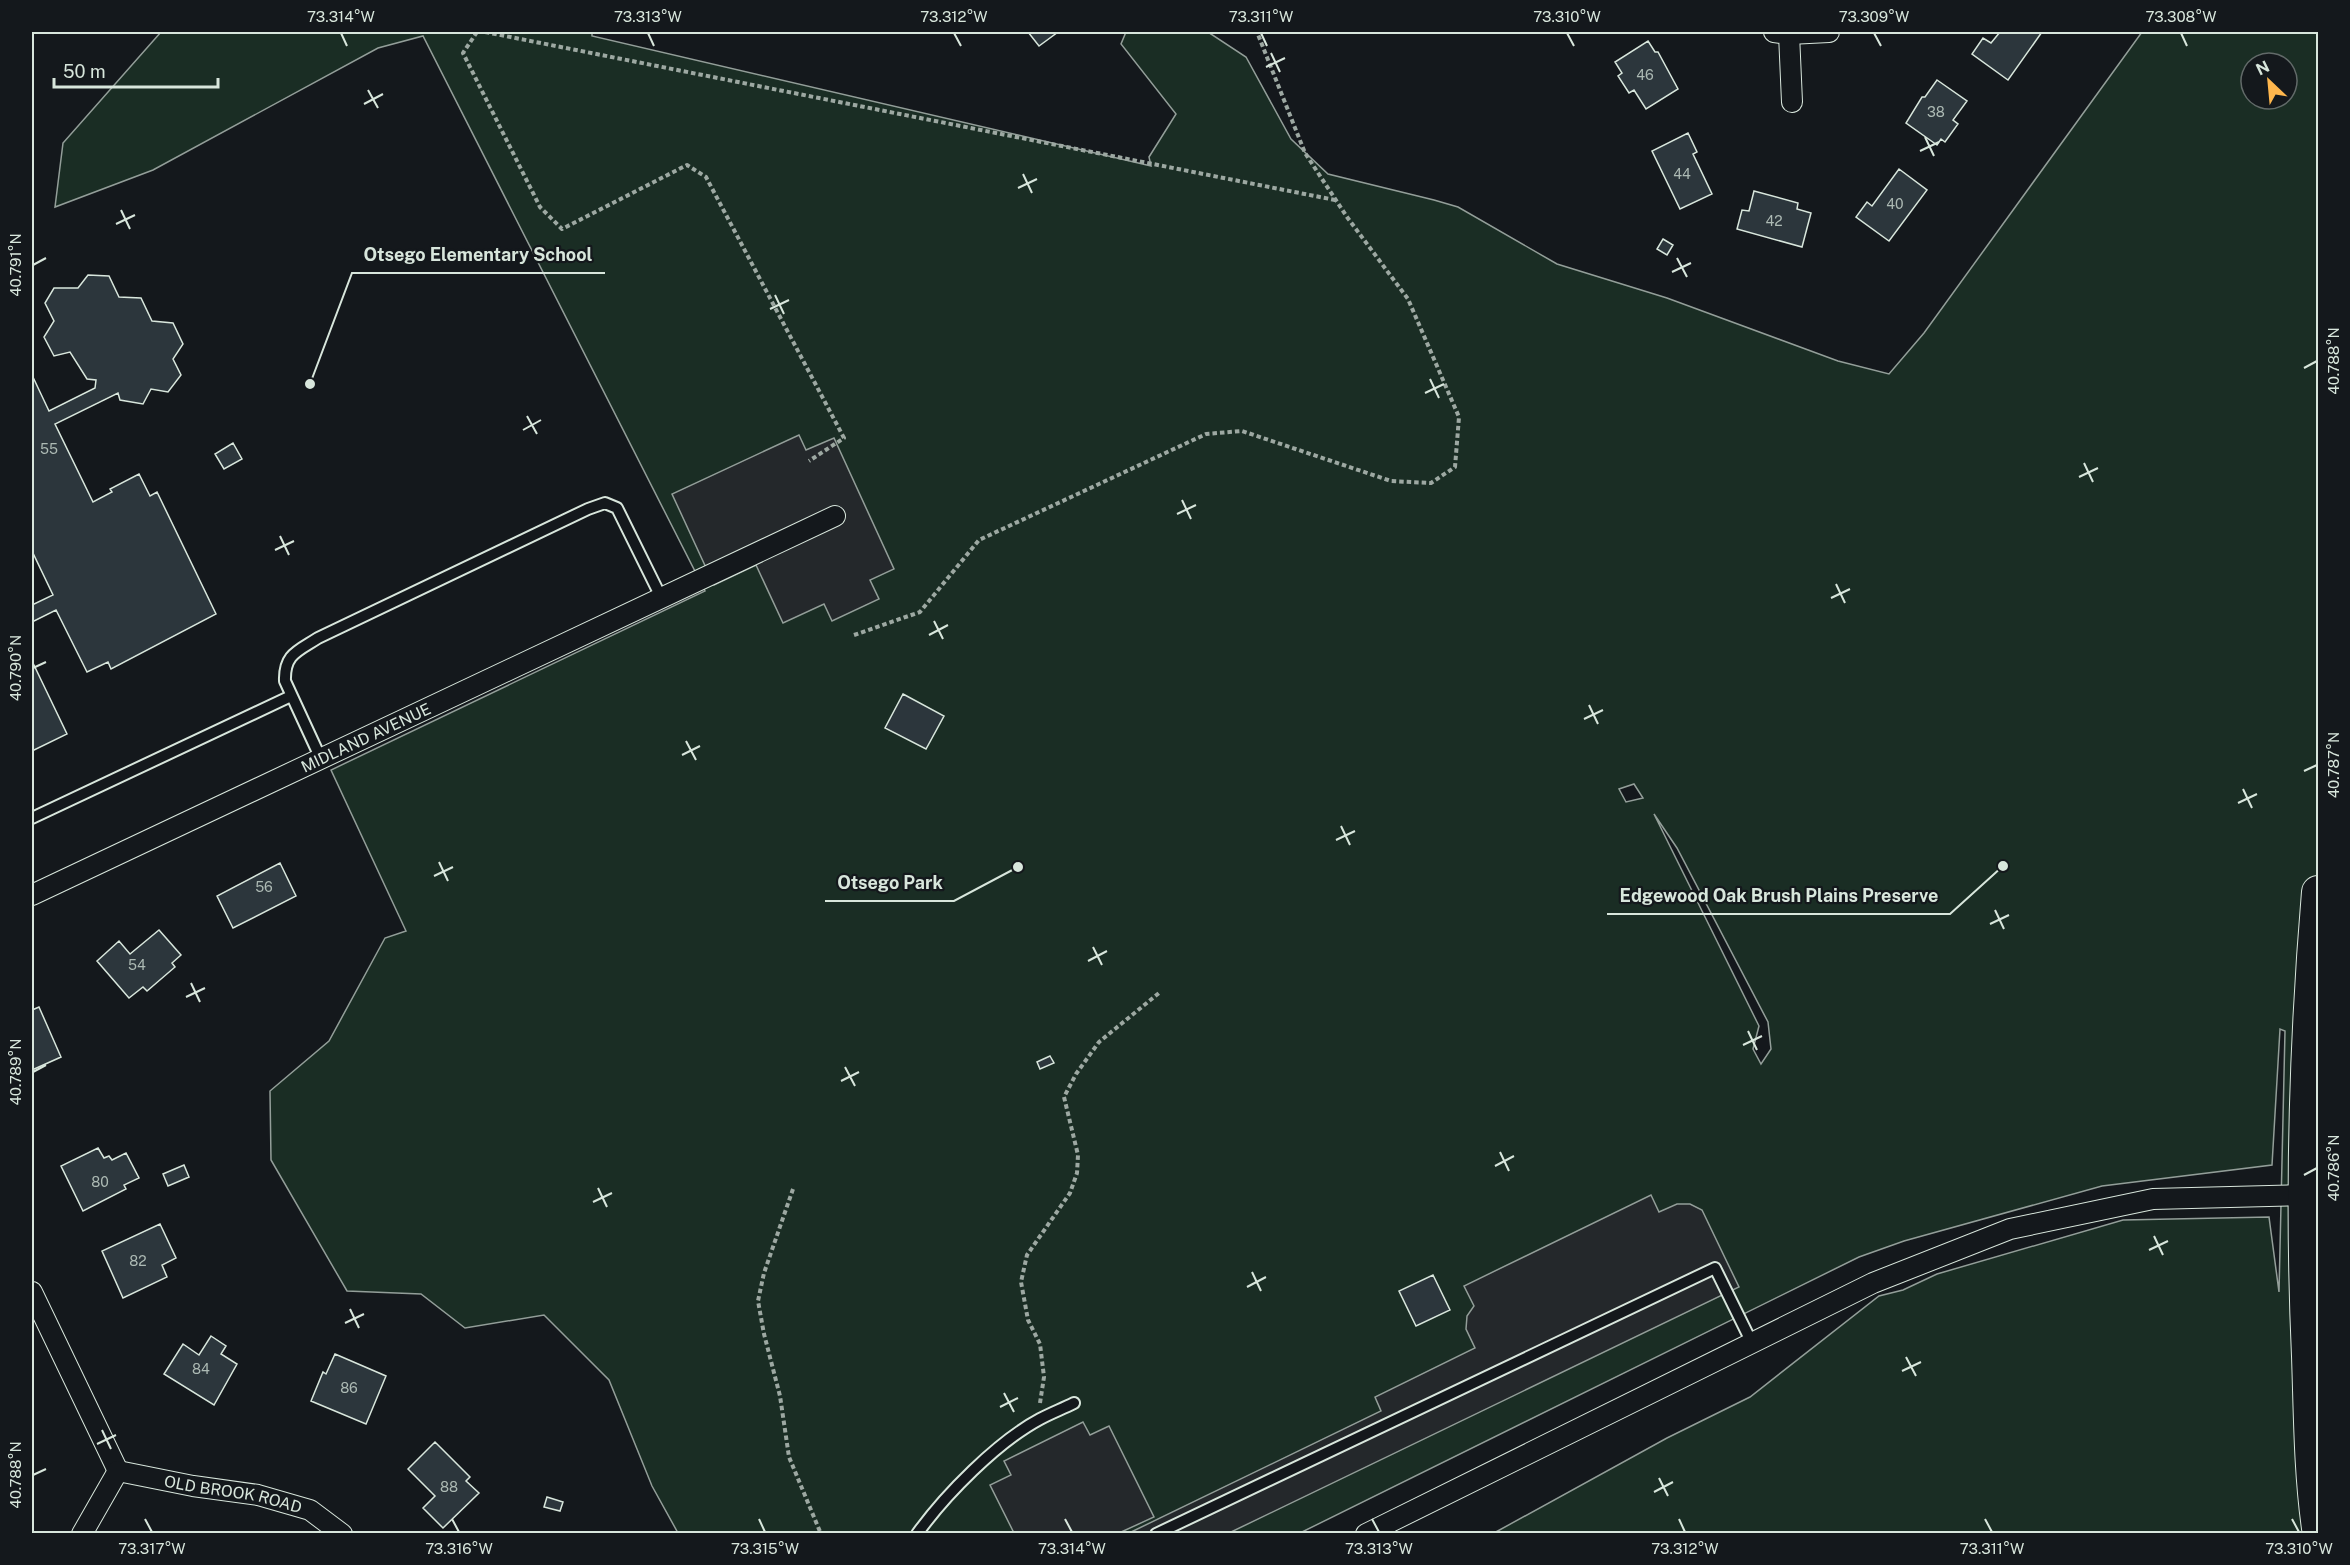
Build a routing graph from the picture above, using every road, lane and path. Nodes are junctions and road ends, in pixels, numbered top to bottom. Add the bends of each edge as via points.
1 (477, 32) edge
2 (485, 32) edge
3 (1257, 32) edge
4 (1829, 32) edge
5 (1782, 33) edge
6 (1792, 102) dead end
7 (1336, 200) junction
8 (809, 461) dead end
9 (835, 516) dead end
10 (662, 599) junction
11 (854, 635) dead end
12 (291, 696) junction
13 (321, 759) junction
14 (32, 818) edge
15 (2319, 892) edge
16 (32, 895) edge
17 (1159, 993) dead end
18 (793, 1189) dead end
19 (2306, 1195) junction
20 (32, 1292) edge
21 (1752, 1343) junction
22 (1074, 1403) dead end
23 (1030, 1426) junction
24 (118, 1471) junction
25 (2319, 1528) edge
26 (82, 1533) edge
27 (342, 1533) edge
28 (821, 1533) edge
29 (917, 1533) edge
30 (1156, 1533) edge
31 (1366, 1533) edge

1 - 8 path via 463,53 540,207 562,229 687,165 706,177 844,438
2 - 7 path
3 - 7 path via 1305,153
4 - 5 street
5 - 6 street
7 - 11 path via 1408,299 1459,417 1455,466 1431,483 1391,481 1242,431 1206,434 979,540 920,612
9 - 10 street, MIDLAND AVENUE
10 - 12 lane via 617,508 605,503 318,638 291,656 285,667
10 - 13 street, MIDLAND AVENUE
12 - 13 lane
12 - 14 lane
13 - 16 street, MIDLAND AVENUE
15 - 19 main road via 2307,1052
17 - 23 path via 1099,1042 1064,1097 1078,1155 1077,1173 1070,1193 1028,1254 1021,1282 1028,1320 1040,1344 1044,1377 1040,1404
18 - 28 path via 758,1301 780,1396 789,1457
19 - 21 street via 2153,1199 2010,1229 1873,1283
19 - 25 main road via 2305,1293 2313,1491
20 - 24 street
21 - 30 lane via 1715,1268
21 - 31 street
22 - 23 lane
23 - 29 lane via 999,1447 930,1515
24 - 26 street
24 - 27 street, OLD BROOK ROAD via 258,1495 310,1510

